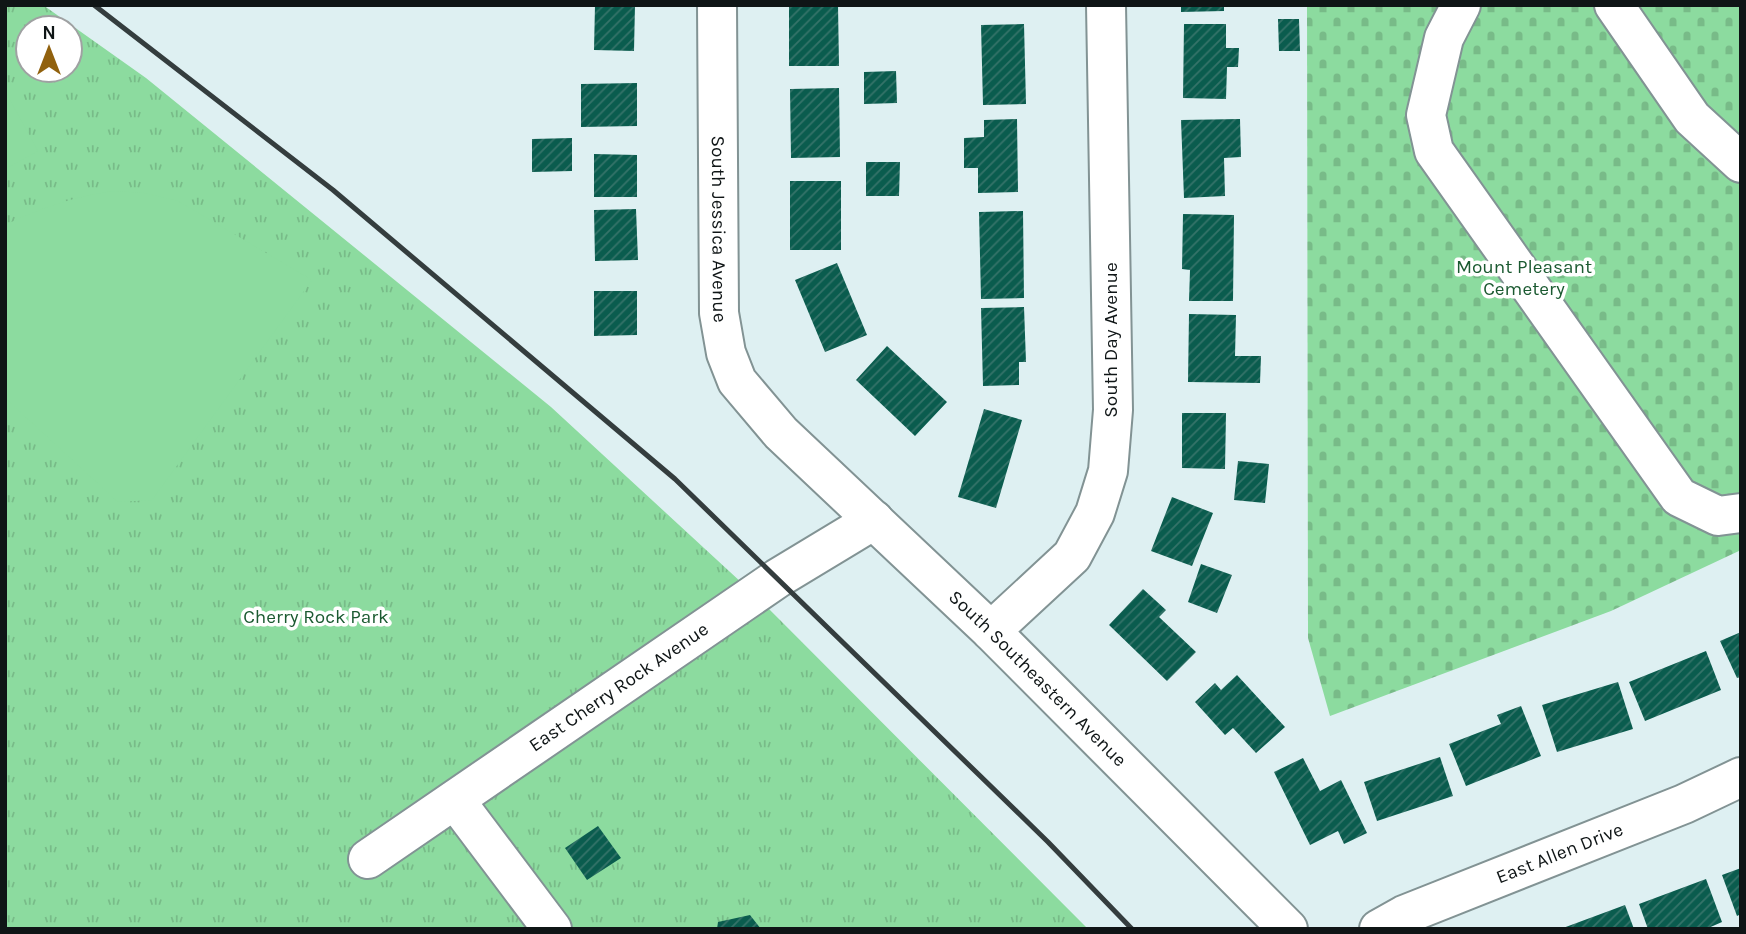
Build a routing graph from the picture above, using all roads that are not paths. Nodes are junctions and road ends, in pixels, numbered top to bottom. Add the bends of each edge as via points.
1 (717, 5) edge
2 (1106, 5) edge
3 (1461, 5) edge
4 (1614, 5) edge
5 (1741, 163) edge
6 (781, 433) joint
7 (1741, 513) edge
8 (874, 520) junction
9 (991, 631) junction
10 (1741, 777) edge
11 (455, 800) junction
12 (368, 859) dead end
13 (552, 929) edge
14 (1287, 929) edge
15 (1378, 929) edge

1 - 6 street, South Jessica Avenue via 719,313 737,381
2 - 9 street, South Day Avenue via 1113,410 1108,471 1095,513 1072,556
3 - 7 street via 1444,38 1426,115 1434,151 1679,497 1718,516
4 - 5 street via 1692,118
6 - 8 street, South Southeastern Avenue
8 - 9 street, South Southeastern Avenue
8 - 11 street, East Cherry Rock Avenue via 778,579
9 - 14 street, South Southeastern Avenue
10 - 15 street, East Allen Drive
11 - 12 street, East Cherry Rock Avenue
11 - 13 street

